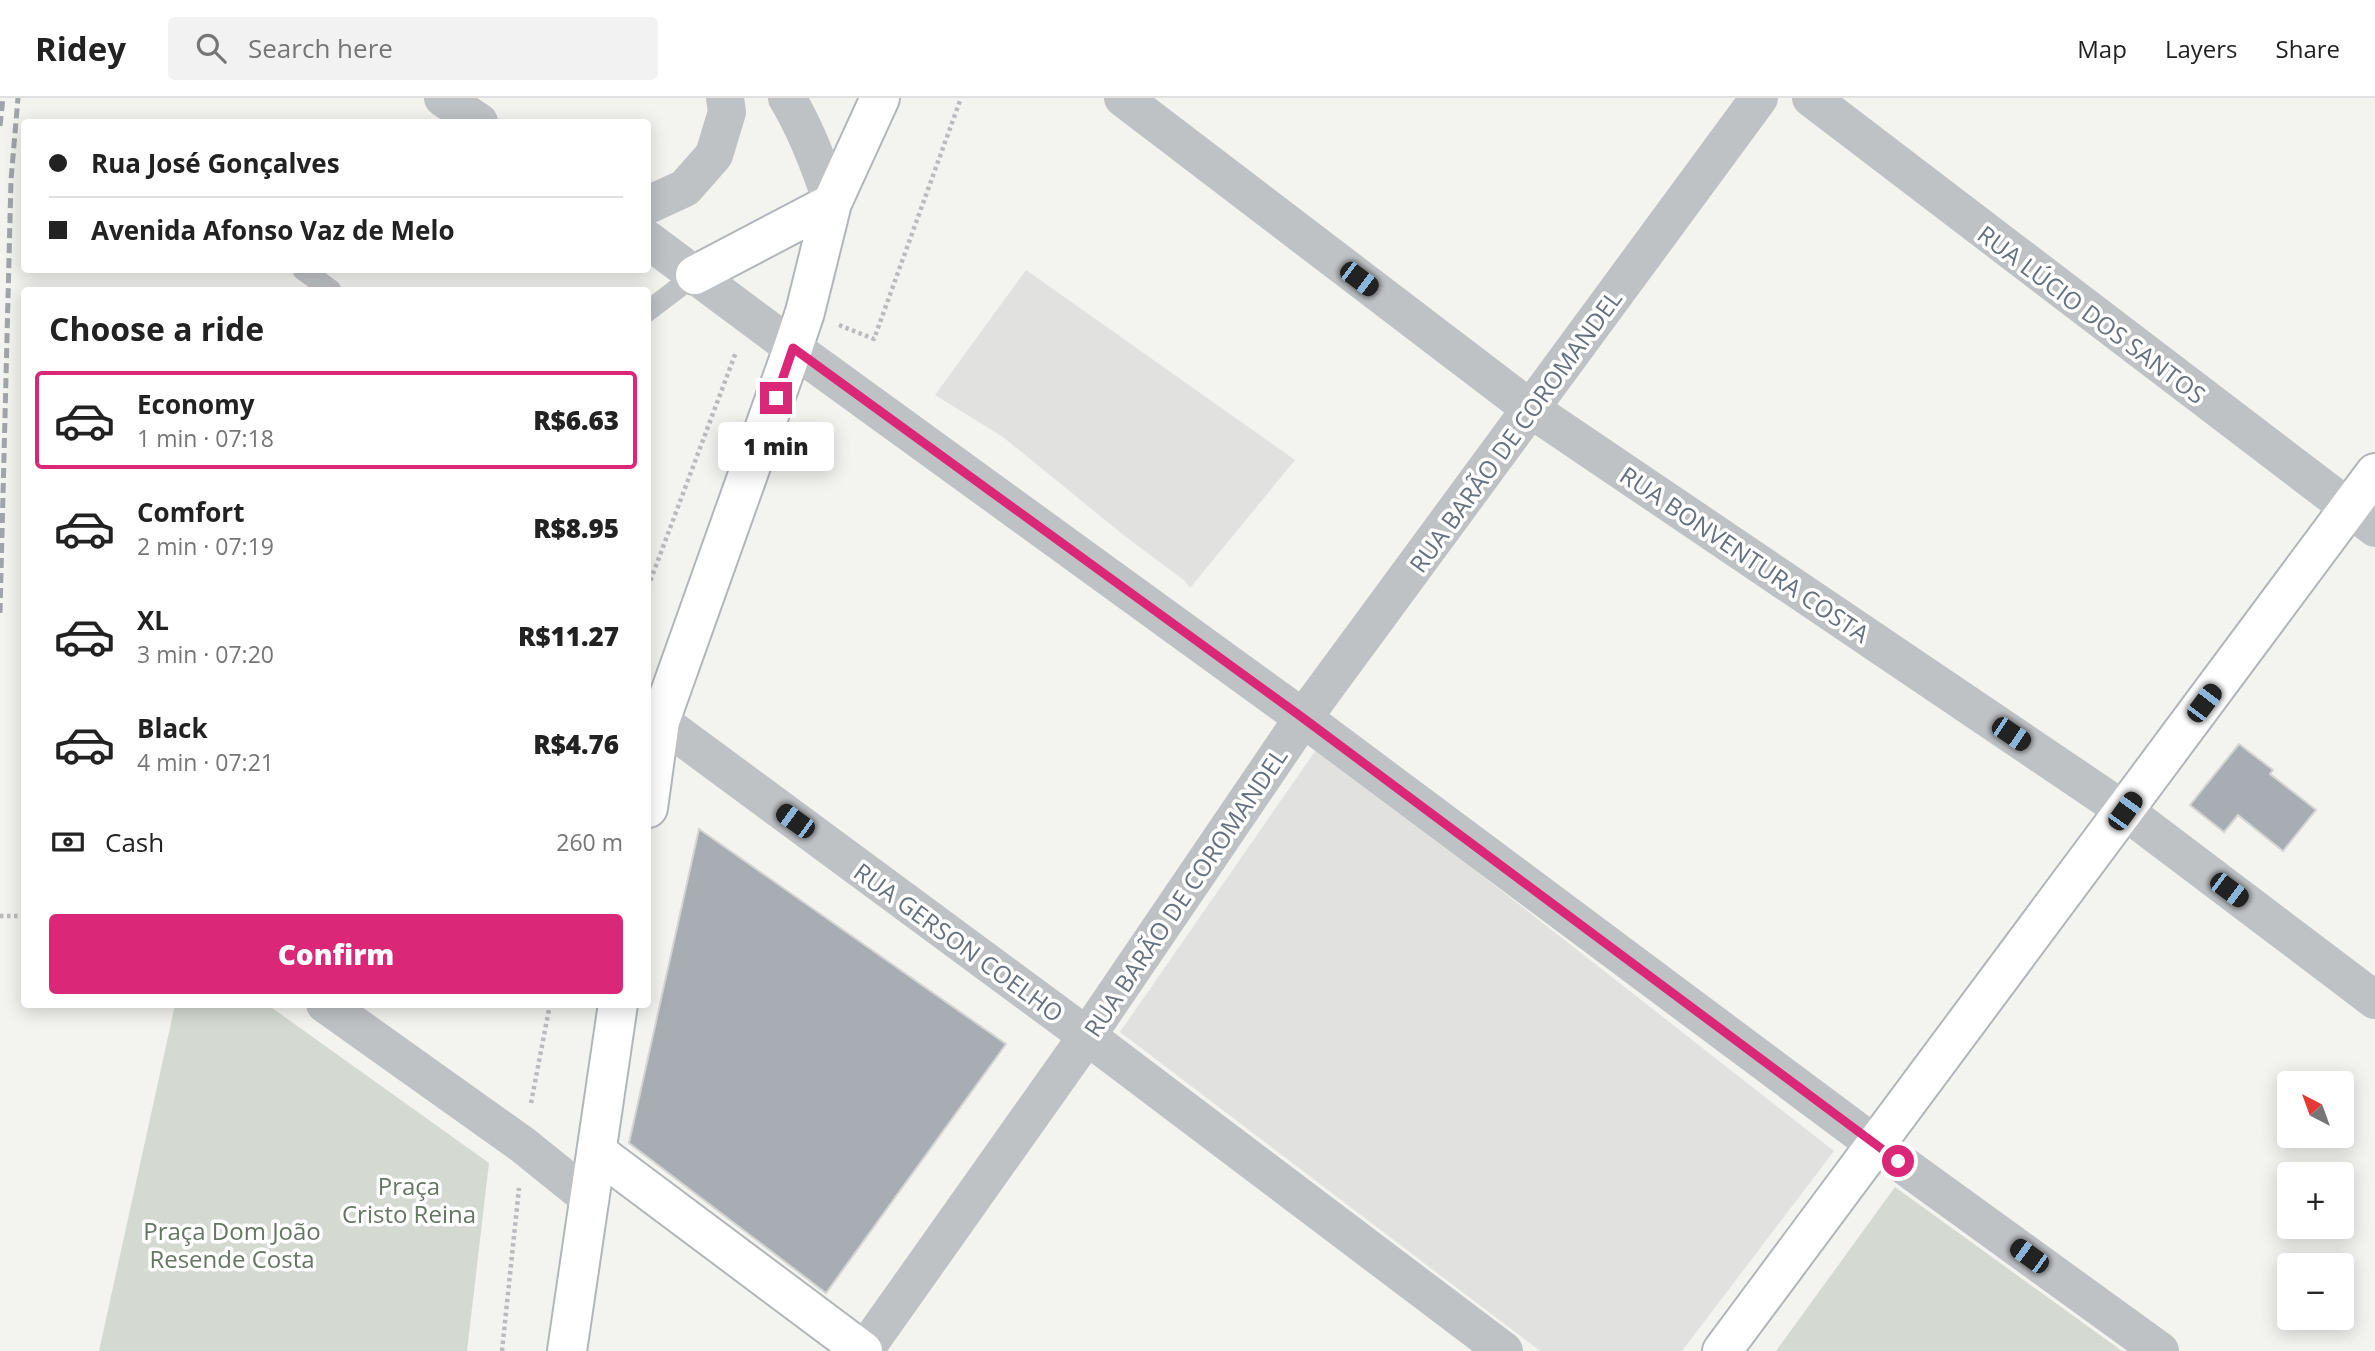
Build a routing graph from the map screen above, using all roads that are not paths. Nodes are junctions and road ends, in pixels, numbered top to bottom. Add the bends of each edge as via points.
1 (443, 98) edge
2 (725, 98) edge
3 (787, 98) edge
4 (880, 98) edge
5 (1122, 98) edge
6 (1759, 98) edge
7 (1811, 98) edge
8 (474, 119) edge
9 (832, 203) junction
10 (651, 204) edge
11 (651, 242) edge
12 (307, 273) edge
13 (695, 275) junction
14 (327, 287) edge
15 (651, 309) edge
16 (793, 348) junction
17 (1531, 410) junction
18 (2375, 473) edge
19 (2361, 519) edge
20 (654, 717) edge
21 (1303, 718) junction
22 (651, 762) edge
23 (2125, 811) junction
24 (2375, 1000) edge
25 (331, 1008) edge
26 (617, 1008) edge
27 (1087, 1036) junction
28 (1877, 1146) junction
29 (597, 1152) junction
30 (590, 1199) junction
31 (567, 1351) edge
32 (864, 1351) edge
33 (1504, 1351) edge
34 (1722, 1351) edge
35 (2160, 1351) edge

1 - 8 street
2 - 10 street via 727,112 714,155 685,188
3 - 9 street
4 - 9 main road
5 - 17 street, RUA BONVENTURA COSTA
6 - 17 street, RUA BARÃO DE COROMANDEL
7 - 19 street, RUA LÚCIO DOS SANTOS
9 - 13 main road
9 - 16 main road
11 - 13 street
12 - 14 lane
13 - 15 lane
13 - 16 street
16 - 20 main road
16 - 21 street
17 - 21 street, RUA BARÃO DE COROMANDEL
17 - 23 street, RUA BONVENTURA COSTA
18 - 19 main road
19 - 23 main road
20 - 22 main road
20 - 27 street, RUA GERSON COELHO
21 - 27 street, RUA BARÃO DE COROMANDEL
21 - 28 street
23 - 24 street, RUA BONVENTURA COSTA
23 - 28 main road
25 - 30 street via 523,1145
26 - 29 main road
27 - 32 street, RUA BARÃO DE COROMANDEL
27 - 33 street, RUA GERSON COELHO
28 - 34 main road
28 - 35 street
29 - 30 main road
29 - 32 main road
30 - 31 main road

